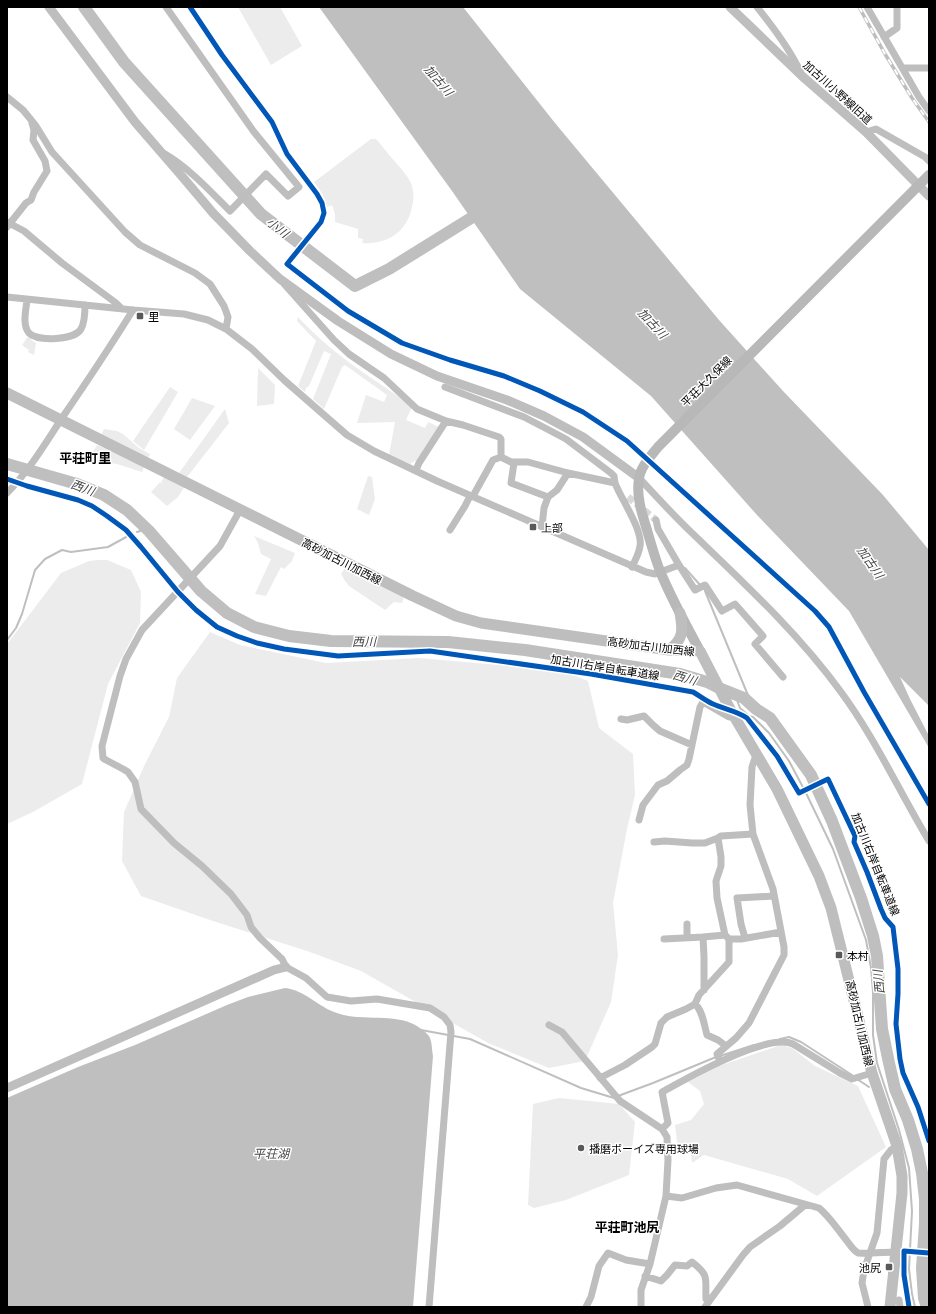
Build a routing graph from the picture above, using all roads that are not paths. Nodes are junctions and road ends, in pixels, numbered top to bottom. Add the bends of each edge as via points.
1 (49, 7) edge
2 (166, 7) edge
3 (730, 7) edge
4 (757, 7) edge
5 (867, 7) edge
6 (897, 7) edge
7 (884, 36) junction
8 (903, 68) junction
9 (929, 68) edge
10 (802, 76) junction
11 (7, 97) edge
12 (929, 111) edge
13 (32, 121) junction
14 (866, 132) junction
15 (161, 151) junction
16 (929, 161) edge
17 (929, 175) edge
18 (916, 188) junction
19 (929, 196) edge
20 (8, 224) edge
21 (280, 279) junction
22 (7, 297) edge
23 (27, 300) junction
24 (86, 305) junction
25 (121, 308) junction
26 (133, 310) junction
27 (226, 329) junction
28 (445, 387) dead end
29 (7, 393) edge
30 (61, 420) junction
31 (446, 421) junction
32 (501, 458) junction
33 (514, 463) junction
34 (416, 470) junction
35 (568, 473) junction
36 (640, 476) junction
37 (616, 486) junction
38 (7, 492) edge
39 (472, 496) junction
40 (548, 497) junction
41 (628, 497) tunnel mouth
42 (240, 510) junction
43 (656, 520) tunnel mouth
44 (542, 527) junction
45 (450, 530) dead end
46 (679, 565) junction
47 (632, 567) junction
48 (660, 572) junction
49 (680, 613) junction
50 (669, 650) junction
51 (700, 651) junction
52 (783, 677) dead end
53 (732, 713) junction
54 (621, 719) dead end
55 (692, 745) junction
56 (756, 755) junction
57 (639, 820) dead end
58 (753, 834) junction
59 (718, 838) junction
60 (929, 841) edge
61 (654, 842) dead end
62 (774, 896) junction
63 (687, 924) dead end
64 (781, 932) junction
65 (687, 937) junction
66 (702, 937) junction
67 (727, 937) junction
68 (745, 938) junction
69 (664, 939) dead end
70 (286, 967) junction
71 (704, 990) junction
72 (695, 1004) junction
73 (549, 1025) dead end
74 (726, 1046) junction
75 (720, 1061) junction
76 (872, 1074) junction
77 (600, 1078) junction
78 (7, 1088) edge
79 (662, 1129) junction
80 (897, 1146) junction
81 (666, 1196) junction
82 (805, 1205) junction
83 (896, 1252) junction
84 (870, 1253) junction
85 (650, 1264) junction
86 (645, 1276) junction
87 (707, 1304) edge
88 (429, 1307) edge
89 (586, 1307) edge
90 (641, 1307) edge
91 (868, 1307) edge
92 (890, 1307) edge

1 - 15 street via 113,94
2 - 15 street via 254,132 300,187 288,196 266,174 230,211 212,192
3 - 10 street, 加古川小野線旧道
4 - 10 street via 794,59
5 - 7 street
6 - 7 street via 897,28
7 - 8 street
8 - 9 street
8 - 12 street
10 - 14 street, 加古川小野線旧道
11 - 13 street
13 - 20 street via 33,140 45,161 47,171 31,200
13 - 27 street via 52,152 125,232 140,245 195,273 210,284 228,317
14 - 16 street via 876,129
14 - 18 street, 加古川小野線旧道
15 - 21 street via 213,213
17 - 18 main road, 平荘大久保線
18 - 19 street, 加古川小野線旧道
18 - 36 main road, 平荘大久保線 via 658,447
20 - 25 street via 40,243
21 - 31 street via 349,354 384,378 417,409
21 - 36 street via 338,321 391,354 437,376 507,400 551,419 583,437
22 - 23 street
23 - 24 street
23 - 24 street via 26,327 30,333 42,339 57,339 78,333 84,321
24 - 25 street
25 - 26 street
26 - 27 street via 184,314 208,320
26 - 30 street
27 - 34 street via 348,435 374,451
28 - 37 street via 524,417 566,439 611,472
29 - 30 main road, 高砂加古川加西線
30 - 38 street via 36,457
30 - 42 main road, 高砂加古川加西線
31 - 32 street via 502,439
31 - 34 street
32 - 33 street
32 - 39 street via 493,460
33 - 35 street via 528,462
33 - 40 street via 511,483
34 - 39 street
35 - 37 street
35 - 40 street via 557,490
36 - 48 main road via 640,511
36 - 60 street via 690,531 776,614 840,690 876,746
37 - 41 street
37 - 47 street via 640,538 641,546
39 - 44 street
39 - 45 street
40 - 44 street
42 - 50 main road, 高砂加古川加西線 via 456,616 481,623
42 - 70 street via 220,546 142,630 120,676 102,746 103,758 128,772 134,782 141,809 174,843 231,894 247,915 251,927 282,959
43 - 46 street via 658,529
44 - 47 street
46 - 48 street
46 - 52 street via 695,590 705,585 722,611 735,604 763,636 755,644
47 - 48 street via 650,574
48 - 49 main road
49 - 50 main road via 682,636
49 - 51 main road
50 - 51 main road, 高砂加古川加西線
51 - 53 main road, 高砂加古川加西線
53 - 55 street via 729,717 703,702
53 - 56 main road, 高砂加古川加西線
54 - 55 street via 644,716 660,731
55 - 57 street via 689,760 667,781 658,785 643,805
56 - 58 street via 752,764 750,805
56 - 76 main road, 高砂加古川加西線 via 786,806 831,908
58 - 59 street via 725,835
58 - 62 street
59 - 61 street via 698,844
59 - 67 street via 721,857 716,881 717,898
62 - 64 street
62 - 68 street via 738,898
63 - 65 street
64 - 68 street
64 - 74 street via 784,955 749,1023
65 - 66 street
65 - 69 street
66 - 67 street
66 - 71 street
67 - 68 street
67 - 71 street via 729,962
70 - 78 street via 274,970
70 - 88 street via 306,978 327,997 351,1001 377,999 430,1008 444,1017 450,1025
71 - 72 street
72 - 74 street via 703,1019 706,1035
72 - 77 street via 667,1017 661,1023 652,1047
73 - 77 street via 562,1032
74 - 75 street via 717,1054
75 - 76 street via 765,1045 787,1042 852,1079
75 - 79 street via 662,1092 668,1123
76 - 80 main road, 高砂加古川加西線
77 - 79 street via 620,1101
79 - 81 street via 667,1137
80 - 83 main road, 高砂加古川加西線 via 902,1193
80 - 84 street via 884,1159 877,1233
81 - 82 street via 682,1198 737,1185
81 - 85 street
82 - 84 street via 812,1205 824,1212 858,1253
82 - 87 street via 750,1247
83 - 84 street
83 - 92 main road, 高砂加古川加西線
84 - 91 street via 862,1283
85 - 86 street
85 - 89 street via 626,1260 608,1253 599,1266
86 - 87 street via 661,1281 675,1264 687,1266 692,1262 705,1273
86 - 90 street via 641,1290

